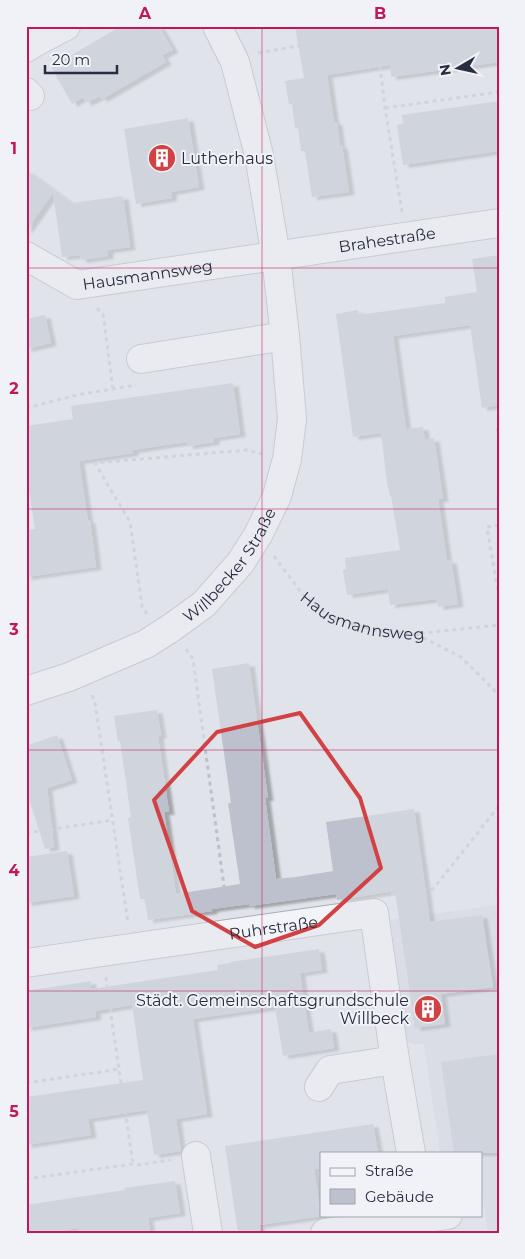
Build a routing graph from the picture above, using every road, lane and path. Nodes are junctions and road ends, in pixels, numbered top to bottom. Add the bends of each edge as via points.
1 (66, 26) edge
2 (217, 26) edge
3 (376, 26) edge
4 (376, 32) junction
5 (26, 48) edge
6 (235, 62) junction
7 (499, 92) edge
8 (385, 108) junction
9 (499, 223) edge
10 (406, 237) junction
11 (26, 256) edge
12 (276, 256) junction
13 (103, 314) dead end
14 (499, 333) edge
15 (490, 334) dead end
16 (285, 336) junction
17 (139, 372) joint
18 (113, 389) junction
19 (26, 408) edge
20 (287, 459) junction
21 (499, 525) edge
22 (258, 535) junction
23 (499, 598) edge
24 (499, 625) edge
25 (166, 631) junction
26 (415, 634) junction
27 (83, 671) junction
28 (26, 691) edge
29 (499, 695) edge
30 (499, 806) edge
31 (112, 820) junction
32 (26, 832) edge
33 (374, 913) junction
34 (230, 933) junction
35 (131, 948) junction
36 (26, 963) edge
37 (110, 1008) dead end
38 (396, 1060) junction
39 (120, 1069) junction
40 (26, 1083) edge
41 (319, 1086) dead end
42 (411, 1152) edge
43 (196, 1156) joint
44 (134, 1164) junction
45 (26, 1179) edge
46 (430, 1216) edge
47 (455, 1216) edge
48 (208, 1233) edge
49 (325, 1233) edge
50 (458, 1233) edge

1 - 5 street
2 - 6 street, Willbecker Straße
3 - 4 path
4 - 6 path via 254,53
4 - 8 path
6 - 12 street, Willbecker Straße via 259,155
7 - 8 path
8 - 10 path
9 - 10 street, Brahestraße
10 - 12 street, Brahestraße
11 - 12 street, Hausmannsweg via 77,285
12 - 16 street, Willbecker Straße
13 - 18 path
14 - 15 path
16 - 17 street
16 - 20 street, Willbecker Straße via 292,419
17 - 18 path
18 - 19 path
20 - 22 street, Willbecker Straße via 277,496
20 - 25 path via 247,450 95,463 130,522 142,606
21 - 23 path via 487,527
22 - 25 street, Willbecker Straße via 242,562 204,604
22 - 26 path, Hausmannsweg via 304,595 331,617 373,630
24 - 26 path, Hausmannsweg
25 - 27 street, Willbecker Straße via 146,644
25 - 34 path via 193,658
26 - 29 path via 461,657
27 - 28 street, Willbecker Straße
27 - 31 path via 95,703
30 - 33 path via 433,889 383,895
31 - 32 path
31 - 35 path
33 - 34 street, Ruhrstraße
33 - 38 street
34 - 35 street, Ruhrstraße
35 - 36 street, Ruhrstraße
37 - 39 path
38 - 41 street via 330,1070
38 - 42 street
39 - 40 path
39 - 44 path
43 - 44 path
43 - 48 street
44 - 45 path
46 - 49 street
47 - 50 street

